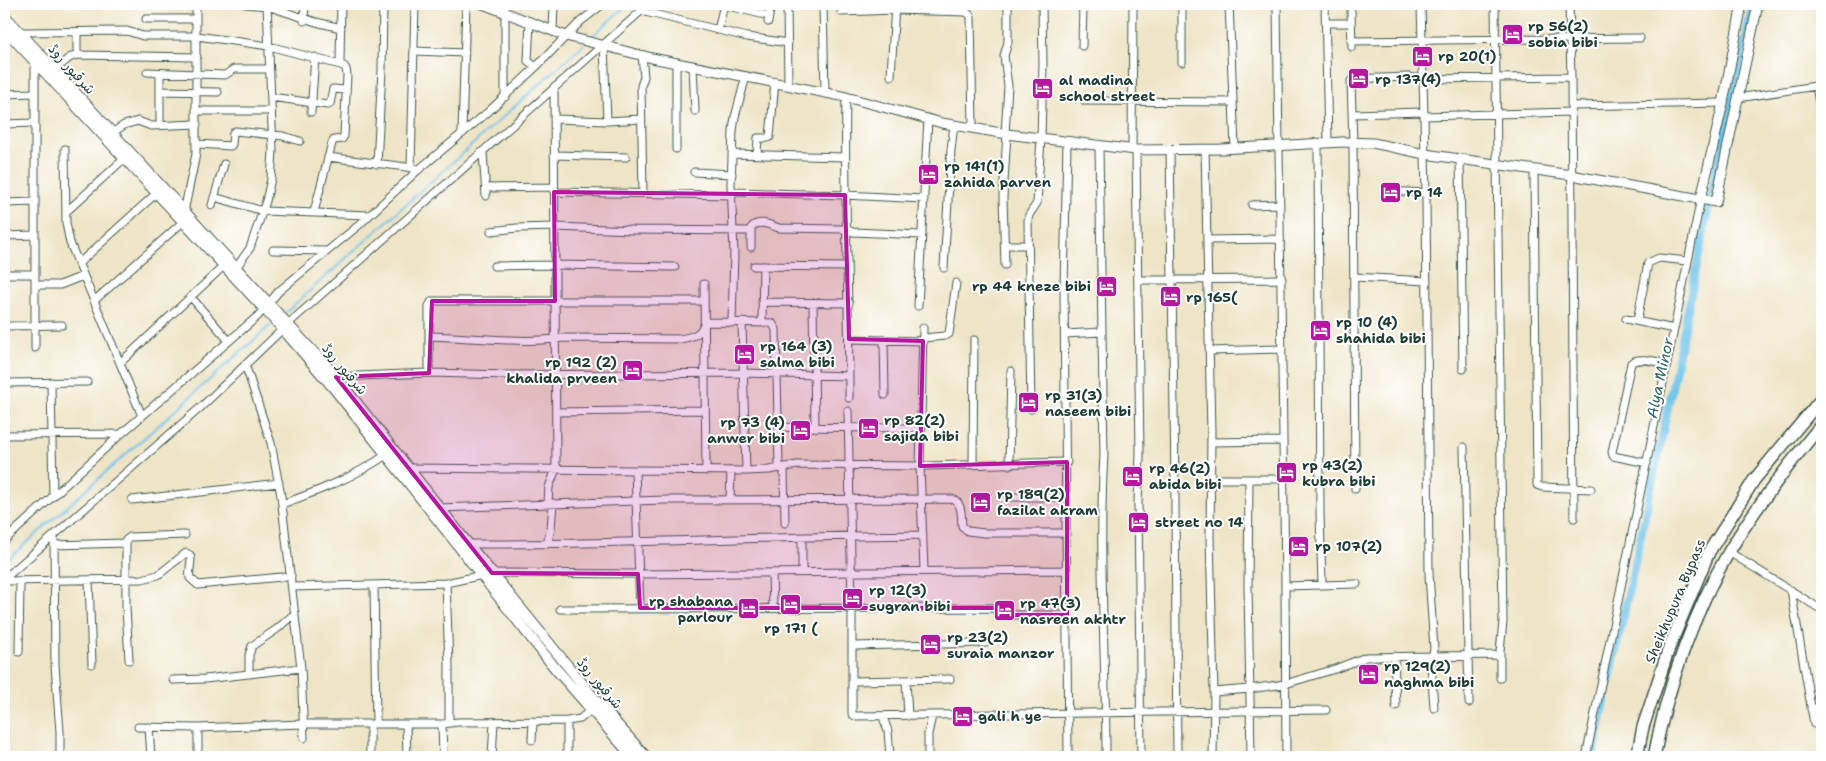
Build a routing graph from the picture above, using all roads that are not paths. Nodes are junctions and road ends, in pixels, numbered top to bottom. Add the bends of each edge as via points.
1 (196, 4) edge
2 (245, 4) edge
3 (305, 4) edge
4 (341, 4) edge
5 (383, 4) edge
6 (415, 4) edge
7 (466, 4) edge
8 (483, 4) edge
9 (554, 4) edge
10 (590, 4) edge
11 (603, 4) edge
12 (649, 4) edge
13 (720, 4) edge
14 (724, 4) edge
15 (771, 4) edge
16 (788, 4) edge
17 (823, 4) edge
18 (1008, 4) edge
19 (1042, 4) edge
20 (1083, 4) edge
21 (1133, 4) edge
22 (1182, 4) edge
23 (1229, 4) edge
24 (1277, 4) edge
25 (1325, 4) edge
26 (1421, 4) edge
27 (1494, 4) edge
28 (1569, 4) edge
29 (1742, 4) edge
30 (1758, 4) edge
31 (267, 5) edge
32 (895, 7) edge
33 (506, 8) edge
34 (857, 8) edge
35 (960, 8) edge
36 (641, 11) junction
37 (1351, 11) dead end
38 (841, 12) dead end
39 (590, 13) junction
40 (4, 15) edge
41 (146, 19) dead end
42 (196, 19) junction
43 (304, 19) junction
44 (530, 22) junction
45 (1326, 23) junction
46 (1351, 23) junction
47 (4, 28) edge
48 (340, 28) junction
49 (718, 30) junction
50 (553, 31) junction
51 (20, 32) junction
52 (77, 32) junction
53 (197, 36) junction
54 (569, 36) junction
55 (1570, 38) junction
56 (1640, 38) dead end
57 (1495, 39) junction
58 (1422, 40) junction
59 (788, 43) junction
60 (604, 45) junction
61 (269, 46) junction
62 (1082, 46) dead end
63 (35, 49) junction
64 (414, 51) junction
65 (465, 53) junction
66 (78, 55) junction
67 (642, 55) junction
68 (197, 57) junction
69 (315, 57) junction
70 (676, 62) junction
71 (1182, 62) dead end
72 (35, 63) junction
73 (340, 64) junction
74 (693, 66) junction
75 (536, 67) junction
76 (269, 69) junction
77 (55, 70) junction
78 (147, 72) dead end
79 (160, 74) junction
80 (197, 74) junction
81 (746, 76) junction
82 (891, 76) dead end
83 (1571, 77) junction
84 (1496, 78) junction
85 (1423, 79) junction
86 (775, 82) junction
87 (788, 84) junction
88 (1819, 85) edge
89 (554, 87) junction
90 (346, 90) junction
91 (160, 91) junction
92 (197, 92) junction
93 (218, 92) dead end
94 (824, 92) junction
95 (35, 93) junction
96 (4, 94) edge
97 (270, 97) junction
98 (505, 97) junction
99 (846, 97) junction
100 (1738, 98) junction
101 (1085, 100) dead end
102 (1132, 102) junction
103 (1233, 102) junction
104 (1723, 103) junction
105 (313, 104) junction
106 (1571, 109) junction
107 (695, 110) dead end
108 (197, 111) junction
109 (271, 111) junction
110 (311, 112) dead end
111 (1352, 114) junction
112 (1424, 114) junction
113 (1495, 114) junction
114 (554, 119) junction
115 (642, 119) junction
116 (928, 119) junction
117 (1822, 120) edge
118 (607, 122) junction
119 (35, 123) junction
120 (4, 124) edge
121 (197, 124) junction
122 (954, 125) junction
123 (160, 126) junction
124 (972, 128) junction
125 (112, 133) junction
126 (462, 134) junction
127 (1006, 134) junction
128 (272, 135) junction
129 (1041, 138) junction
130 (300, 142) dead end
131 (1067, 142) junction
132 (1353, 142) junction
133 (1318, 143) junction
134 (1328, 143) junction
135 (197, 144) junction
136 (1099, 145) junction
137 (1278, 145) junction
138 (1235, 148) junction
139 (66, 149) dead end
140 (676, 149) dead end
141 (1205, 149) junction
142 (1134, 150) junction
143 (1170, 150) junction
144 (483, 152) junction
145 (732, 154) junction
146 (757, 154) junction
147 (1425, 154) junction
148 (554, 155) junction
149 (128, 156) junction
150 (626, 157) dead end
151 (845, 157) junction
152 (328, 158) junction
153 (1460, 159) junction
154 (224, 164) dead end
155 (377, 164) junction
156 (1496, 164) junction
157 (414, 169) junction
158 (1534, 170) junction
159 (694, 172) dead end
160 (732, 174) junction
161 (1571, 175) junction
162 (554, 189) junction
163 (160, 190) junction
164 (1387, 191) dead end
165 (643, 193) junction
166 (1426, 193) junction
167 (732, 194) junction
168 (845, 195) junction
169 (1701, 198) junction
170 (924, 199) junction
171 (35, 202) junction
172 (4, 203) edge
173 (1280, 204) junction
174 (1252, 205) dead end
175 (263, 211) junction
176 (66, 212) junction
177 (314, 212) junction
178 (368, 214) junction
179 (185, 216) junction
180 (554, 227) junction
181 (845, 229) junction
182 (491, 231) dead end
183 (751, 231) junction
184 (733, 232) junction
185 (35, 235) junction
186 (922, 235) junction
187 (4, 236) edge
188 (1280, 239) junction
189 (1207, 240) junction
190 (1005, 245) junction
191 (1028, 245) junction
192 (751, 247) dead end
193 (273, 250) dead end
194 (327, 251) junction
195 (1688, 260) junction
196 (78, 264) junction
197 (555, 264) junction
198 (230, 265) junction
199 (1004, 265) dead end
200 (494, 266) dead end
201 (754, 266) dead end
202 (763, 266) junction
203 (675, 267) dead end
204 (847, 267) junction
205 (944, 268) dead end
206 (4, 274) edge
207 (35, 274) junction
208 (83, 276) junction
209 (1354, 277) junction
210 (1173, 279) junction
211 (1282, 279) junction
212 (1138, 280) junction
213 (1208, 280) junction
214 (1427, 281) junction
215 (956, 283) dead end
216 (704, 284) dead end
217 (35, 285) junction
218 (191, 297) junction
219 (94, 301) junction
220 (703, 301) junction
221 (555, 302) junction
222 (762, 302) junction
223 (812, 303) junction
224 (849, 303) junction
225 (266, 306) junction
226 (918, 306) dead end
227 (1626, 319) dead end
228 (1637, 321) junction
229 (705, 322) junction
230 (742, 322) junction
231 (762, 322) junction
232 (732, 323) junction
233 (283, 324) junction
234 (35, 325) junction
235 (62, 325) dead end
236 (4, 326) edge
237 (923, 328) dead end
238 (1674, 329) junction
239 (1102, 332) junction
240 (1065, 334) junction
241 (429, 336) junction
242 (555, 339) junction
243 (849, 339) junction
244 (923, 339) junction
245 (884, 340) junction
246 (974, 340) dead end
247 (229, 341) junction
248 (35, 348) dead end
249 (1282, 349) junction
250 (1210, 351) junction
251 (120, 363) junction
252 (245, 364) junction
253 (1667, 364) junction
254 (1463, 369) dead end
255 (1011, 371) dead end
256 (429, 373) junction
257 (743, 373) junction
258 (705, 374) junction
259 (778, 374) junction
260 (814, 374) junction
261 (556, 375) junction
262 (849, 376) junction
263 (336, 378) junction
264 (52, 382) junction
265 (86, 382) dead end
266 (4, 383) edge
267 (885, 395) dead end
268 (849, 398) dead end
269 (1822, 398) edge
270 (705, 410) junction
271 (1032, 410) dead end
272 (848, 411) dead end
273 (556, 412) junction
274 (142, 416) junction
275 (1822, 424) edge
276 (778, 427) junction
277 (816, 427) junction
278 (848, 427) junction
279 (922, 428) junction
280 (52, 434) junction
281 (121, 434) junction
282 (4, 435) edge
283 (1283, 441) junction
284 (1211, 442) junction
285 (1464, 447) dead end
286 (386, 454) junction
287 (1067, 462) junction
288 (1647, 463) junction
289 (973, 465) junction
290 (1009, 465) junction
291 (849, 466) junction
292 (920, 466) junction
293 (781, 467) junction
294 (408, 468) junction
295 (556, 469) junction
296 (635, 470) junction
297 (706, 471) junction
298 (731, 471) junction
299 (746, 471) junction
300 (1249, 478) junction
301 (1211, 479) junction
302 (1283, 479) junction
303 (279, 482) junction
304 (1573, 488) junction
305 (1356, 489) dead end
306 (1591, 489) dead end
307 (53, 496) junction
308 (1066, 496) junction
309 (1012, 497) dead end
310 (850, 499) junction
311 (922, 499) junction
312 (132, 500) dead end
313 (730, 500) junction
314 (784, 500) junction
315 (636, 501) junction
316 (551, 503) junction
317 (282, 504) junction
318 (439, 508) junction
319 (1574, 518) dead end
320 (785, 523) dead end
321 (1066, 533) junction
322 (185, 535) dead end
323 (850, 535) junction
324 (922, 535) junction
325 (54, 536) junction
326 (802, 538) junction
327 (4, 541) edge
328 (637, 542) junction
329 (126, 543) junction
330 (468, 544) junction
331 (547, 544) junction
332 (54, 545) junction
333 (1729, 552) junction
334 (1066, 570) junction
335 (924, 571) junction
336 (802, 572) junction
337 (850, 572) junction
338 (772, 573) junction
339 (638, 574) junction
340 (487, 575) junction
341 (291, 576) junction
342 (4, 580) edge
343 (55, 580) junction
344 (89, 580) junction
345 (126, 580) junction
346 (20, 581) junction
347 (446, 583) junction
348 (1357, 584) dead end
349 (374, 585) junction
350 (1322, 585) junction
351 (1285, 586) junction
352 (292, 587) junction
353 (1791, 590) junction
354 (560, 608) dead end
355 (640, 608) junction
356 (773, 608) junction
357 (852, 608) junction
358 (1822, 610) edge
359 (295, 613) junction
360 (1067, 615) junction
361 (986, 644) dead end
362 (852, 646) junction
363 (19, 652) dead end
364 (1433, 655) junction
365 (1468, 655) junction
366 (1500, 655) junction
367 (1394, 656) junction
368 (129, 660) dead end
369 (92, 664) dead end
370 (301, 668) junction
371 (249, 674) junction
372 (1500, 678) dead end
373 (950, 679) dead end
374 (173, 680) dead end
375 (906, 680) junction
376 (852, 681) junction
377 (1285, 684) junction
378 (1249, 689) junction
379 (1214, 692) junction
380 (1469, 703) dead end
381 (1396, 706) dead end
382 (1822, 707) edge
383 (1434, 708) dead end
384 (592, 709) junction
385 (1812, 709) junction
386 (1286, 710) junction
387 (1326, 710) dead end
388 (1213, 711) junction
389 (1249, 711) junction
390 (1140, 712) junction
391 (1177, 712) junction
392 (1067, 713) junction
393 (1105, 713) junction
394 (908, 716) junction
395 (932, 716) junction
396 (883, 717) junction
397 (567, 721) junction
398 (494, 722) junction
399 (533, 722) junction
400 (303, 724) junction
401 (373, 724) junction
402 (406, 724) junction
403 (446, 724) junction
404 (1814, 724) dead end
405 (138, 727) dead end
406 (149, 727) junction
407 (198, 728) junction
408 (304, 738) dead end
409 (532, 740) dead end
410 (637, 755) edge
411 (60, 757) edge
412 (150, 757) edge
413 (198, 757) edge
414 (370, 757) edge
415 (406, 757) edge
416 (442, 757) edge
417 (492, 757) edge
418 (567, 757) edge
419 (890, 757) edge
420 (928, 757) edge
421 (1068, 757) edge
422 (1106, 757) edge
423 (1141, 757) edge
424 (1177, 757) edge
425 (1213, 757) edge
426 (1250, 757) edge
427 (1286, 757) edge
428 (1586, 757) edge
429 (1638, 757) edge
430 (1654, 757) edge

1 - 42 street
2 - 31 street
3 - 43 street
4 - 48 street
5 - 155 street
6 - 64 street
7 - 65 street
8 - 33 street
9 - 50 street
10 - 39 street
11 - 39 street
12 - 36 street
13 - 14 street
14 - 15 street via 768,19
14 - 49 street
16 - 59 street
17 - 94 street
18 - 127 street via 1008,42 1004,56 1008,86
19 - 129 street
20 - 62 street
21 - 102 street
22 - 71 street
23 - 103 street
24 - 137 street
25 - 45 street
26 - 58 street
27 - 57 street
28 - 55 street
29 - 104 street
30 - 100 street
31 - 43 street
31 - 61 street
32 - 34 street
32 - 35 street
32 - 82 street
33 - 44 street
33 - 98 street
34 - 38 street
35 - 124 street via 971,17
36 - 49 street
36 - 60 street
37 - 46 street
39 - 54 street
40 - 51 main road, شرقپور روڈ
41 - 42 street
42 - 53 street
43 - 48 street
44 - 50 street
44 - 75 street via 528,61
45 - 46 street
45 - 134 street
46 - 58 street via 1352,44
47 - 72 main road, شرقپور روڈ
48 - 73 street
49 - 59 street
50 - 54 street
51 - 52 street
51 - 63 main road, شرقپور روڈ
52 - 53 street via 127,31 143,36
52 - 66 street
53 - 61 street
53 - 68 street
54 - 60 street
54 - 75 street
55 - 56 street
55 - 57 street
55 - 83 street
57 - 58 street
57 - 84 street
58 - 85 street
59 - 87 street
60 - 67 street
60 - 89 street
60 - 118 street
61 - 69 street
61 - 76 street
63 - 72 street
63 - 77 main road, شرقپور روڈ
64 - 65 street
64 - 157 street
65 - 126 street
66 - 68 street
66 - 77 street
67 - 70 street
67 - 115 street
68 - 80 street
69 - 73 street
69 - 105 street
70 - 74 street
70 - 140 street
72 - 95 street
72 - 149 main road, شرقپور روڈ
73 - 90 street via 346,69
74 - 81 street
74 - 107 street
75 - 98 street
76 - 80 street via 234,69 224,75
76 - 97 street
77 - 125 main road, شرقپور روڈ
78 - 79 street
79 - 80 street
79 - 91 street
80 - 92 street
81 - 86 street
81 - 145 street via 735,117
83 - 84 street
83 - 106 street
84 - 85 street
84 - 113 street
85 - 111 street via 1353,79
85 - 112 street
86 - 87 street
86 - 146 street via 770,137 758,138
87 - 94 street
88 - 100 street
88 - 117 street
89 - 114 street
89 - 144 street
90 - 105 street via 333,89 329,105
90 - 152 street via 344,136 333,141
91 - 92 street
91 - 123 street
92 - 93 street
92 - 108 street
94 - 99 street
95 - 96 street
95 - 119 street
97 - 105 street
97 - 109 street
98 - 126 street
99 - 116 street
99 - 151 street
100 - 169 street via 1716,202
101 - 102 street
102 - 103 street
102 - 142 street
103 - 138 street
104 - 106 street
104 - 169 street
105 - 110 street
106 - 113 street
106 - 161 street
108 - 109 street
108 - 121 street
109 - 128 street
111 - 112 street
111 - 132 street
112 - 113 street
112 - 147 street
113 - 156 street
114 - 118 street
114 - 148 street
115 - 118 street
115 - 165 street
116 - 122 street
116 - 170 street
119 - 120 street
119 - 171 street
121 - 123 street
121 - 135 street
122 - 124 street
122 - 205 street
123 - 125 street via 138,121
124 - 127 street
125 - 149 main road, شرقپور روڈ
126 - 157 street
127 - 129 street
127 - 190 street
128 - 130 street
128 - 135 street via 235,132 230,146
128 - 175 street via 271,179
129 - 131 street
129 - 191 street via 1037,199 1029,214
131 - 136 street
131 - 240 street
132 - 134 street
132 - 147 street
132 - 209 street
133 - 134 street
133 - 137 street
133 - 350 street
135 - 179 street
136 - 142 street
136 - 239 street
137 - 138 street
137 - 173 street
138 - 141 street
139 - 176 street
141 - 143 street
141 - 189 street
142 - 143 street
142 - 212 street
143 - 210 street
144 - 162 street via 486,192
144 - 233 street
145 - 146 street
145 - 160 street
146 - 151 street
147 - 153 street
147 - 166 street
148 - 150 street
148 - 162 street
149 - 163 main road, شرقپور روڈ
149 - 176 street
151 - 168 street
152 - 155 street
152 - 177 street
153 - 156 street
153 - 254 street
154 - 175 street via 213,201
155 - 157 street
156 - 158 street
156 - 366 street via 1503,622
157 - 178 street
158 - 161 street
158 - 304 street via 1537,485
159 - 160 street
160 - 167 street
161 - 169 street
161 - 304 street
162 - 165 street
162 - 180 street
163 - 179 main road, شرقپور روڈ
163 - 196 street
164 - 166 street
165 - 167 street
166 - 214 street
167 - 168 street
167 - 184 street
168 - 170 street
168 - 181 street
169 - 195 street
170 - 186 street
171 - 172 street
171 - 185 street
173 - 174 street
173 - 188 street
175 - 177 street
175 - 198 street via 250,248
176 - 196 street via 68,235
177 - 178 street
178 - 194 street
179 - 198 main road, شرقپور روڈ
179 - 219 street
180 - 182 street
180 - 184 street
180 - 197 street
181 - 183 street via 779,228 765,223 752,225
181 - 186 street
181 - 204 street
183 - 184 street
183 - 192 street
184 - 232 street
185 - 187 street
185 - 207 street
186 - 226 street
188 - 189 street
188 - 211 street
189 - 213 street
190 - 191 street
190 - 199 street
191 - 271 street
193 - 194 street
194 - 225 street via 278,291
195 - 228 street via 1658,258 1648,263
195 - 238 street
196 - 208 street
197 - 200 street
197 - 203 street
197 - 221 street
198 - 218 street
198 - 225 main road, شرقپور روڈ
201 - 202 street
202 - 204 street
202 - 222 street
204 - 224 street
206 - 207 street
207 - 217 street
208 - 217 street via 60,285
208 - 219 street
209 - 214 street
209 - 305 street
210 - 212 street
210 - 213 street
210 - 391 street
211 - 213 street
211 - 249 street
212 - 390 street
213 - 250 street
214 - 364 street via 1428,574
215 - 244 street via 949,334
216 - 220 street
217 - 234 street
218 - 247 street
218 - 251 street
219 - 251 street
220 - 221 street
220 - 229 street
221 - 241 street via 432,301 429,306
221 - 242 street
222 - 223 street
222 - 231 street
223 - 224 street
223 - 260 street
224 - 243 street
225 - 233 main road, شرقپور روڈ
225 - 247 street
227 - 228 street
228 - 238 street
229 - 232 street
229 - 242 street via 701,331 680,339
229 - 258 street
230 - 231 street
230 - 232 street
230 - 257 street
231 - 259 street via 776,326
233 - 252 street
233 - 263 main road, شرقپور روڈ
233 - 286 main road, شرقپور روڈ
234 - 235 street
234 - 236 street
234 - 248 street
237 - 244 street
238 - 253 street
239 - 240 street
239 - 393 street
240 - 287 street
241 - 242 street
241 - 256 street
242 - 261 street
243 - 245 street
243 - 262 street
244 - 245 street
244 - 279 street
245 - 267 street
246 - 289 street
247 - 274 street
249 - 250 street
249 - 283 street
250 - 284 street
251 - 274 street
252 - 303 street via 271,443
252 - 325 street via 200,408
253 - 288 street
253 - 288 street via 1638,360 1631,363 1612,452 1613,456
255 - 290 street
256 - 261 street
256 - 263 street
257 - 258 street
257 - 259 street
257 - 299 street
258 - 261 street
258 - 270 street
259 - 260 street
259 - 276 street
260 - 262 street
260 - 277 street
261 - 273 street
262 - 268 street
263 - 294 main road, شرقپور روڈ
264 - 265 street
264 - 266 street
264 - 280 street
269 - 429 highway, Sheikhupura Bypass via 1754,480 1709,552 1669,648 1643,727
270 - 273 street
270 - 297 street
272 - 278 street
273 - 295 street
274 - 281 street
275 - 333 highway, Sheikhupura Bypass via 1781,474
276 - 277 street
276 - 293 street
277 - 278 street
278 - 279 street
278 - 291 street
279 - 292 street
280 - 281 street
280 - 282 street
280 - 307 street
281 - 307 street
283 - 284 street
283 - 302 street
284 - 301 street
285 - 365 street
286 - 317 street via 348,478
286 - 340 main road, شرقپور روڈ
287 - 290 street
287 - 308 street
288 - 428 street
289 - 290 street
289 - 292 street
291 - 292 street
291 - 293 street
291 - 310 street
292 - 311 street
293 - 299 street
293 - 314 street
294 - 295 street
294 - 318 main road, شرقپور روڈ
295 - 296 street
295 - 316 street via 549,487
296 - 297 street
296 - 315 street
297 - 298 street
298 - 299 street
298 - 313 street
300 - 301 street
300 - 302 street
300 - 378 street
301 - 379 street
302 - 351 street
303 - 312 street
303 - 317 street
304 - 306 street
304 - 319 street
307 - 327 street
308 - 309 street
308 - 321 street
310 - 311 street
310 - 314 street
310 - 323 street
311 - 321 street via 955,499 961,508 962,526 968,531
311 - 324 street
313 - 314 street
313 - 315 street
314 - 320 street
315 - 316 street
315 - 328 street
316 - 318 street
316 - 331 street via 551,529
317 - 341 street
318 - 330 main road, شرقپور روڈ
321 - 334 street
322 - 329 street via 130,537
323 - 324 street
323 - 326 street
323 - 337 street
324 - 335 street
325 - 332 street
325 - 342 street
326 - 328 street
326 - 336 street
328 - 331 street
328 - 339 street
329 - 332 street
329 - 345 street
330 - 331 street
330 - 340 main road, شرقپور روڈ
332 - 343 street
333 - 353 street
333 - 430 highway, Sheikhupura Bypass via 1681,658
334 - 335 street
334 - 360 street
335 - 337 street
336 - 337 street
336 - 338 street
337 - 357 street
338 - 339 street
338 - 356 street
339 - 340 street
339 - 355 street
340 - 347 street
340 - 384 main road, شرقپور روڈ via 555,668
340 - 410 main road, شرقپور روڈ via 597,702
341 - 345 street via 198,585 190,578 191,558 186,553 158,575
341 - 352 street
342 - 346 street
343 - 344 street
343 - 346 street
343 - 411 street
344 - 345 street
344 - 369 street
345 - 368 street
346 - 363 street
347 - 349 street
347 - 403 street via 449,665
348 - 350 street
349 - 352 street
349 - 401 street
350 - 351 street
351 - 377 street
352 - 359 street
353 - 358 street
353 - 385 street
354 - 355 street
355 - 356 street
356 - 357 street
357 - 360 street via 993,608 1002,615
357 - 362 street
359 - 370 street
359 - 371 street via 252,646
360 - 392 street
361 - 362 street
362 - 376 street
364 - 365 street
364 - 367 street
364 - 383 street
365 - 366 street
365 - 380 street
366 - 372 street
367 - 377 street via 1366,657
367 - 381 street
370 - 371 street
370 - 400 street
371 - 374 street
373 - 375 street
375 - 376 street
375 - 394 street
376 - 396 street via 853,716
377 - 378 street
377 - 386 street
378 - 379 street
378 - 389 street
379 - 388 street
382 - 385 street
384 - 397 street via 580,718
384 - 410 main road, شرقپور روڈ
385 - 404 street
386 - 387 street
386 - 389 street
386 - 427 street
388 - 389 street
388 - 391 street
388 - 425 street
389 - 426 street
390 - 391 street
390 - 393 street
390 - 423 street
391 - 424 street
392 - 393 street
392 - 395 street
392 - 421 street
393 - 422 street
394 - 395 street
394 - 396 street
395 - 420 street
396 - 419 street via 888,731
397 - 399 street
397 - 418 street
398 - 399 street
398 - 403 street
398 - 417 street
399 - 409 street
400 - 401 street
400 - 407 street
400 - 408 street
401 - 402 street
401 - 414 street
402 - 403 street
402 - 415 street
403 - 416 street
405 - 406 street
406 - 407 street
406 - 412 street
407 - 413 street

